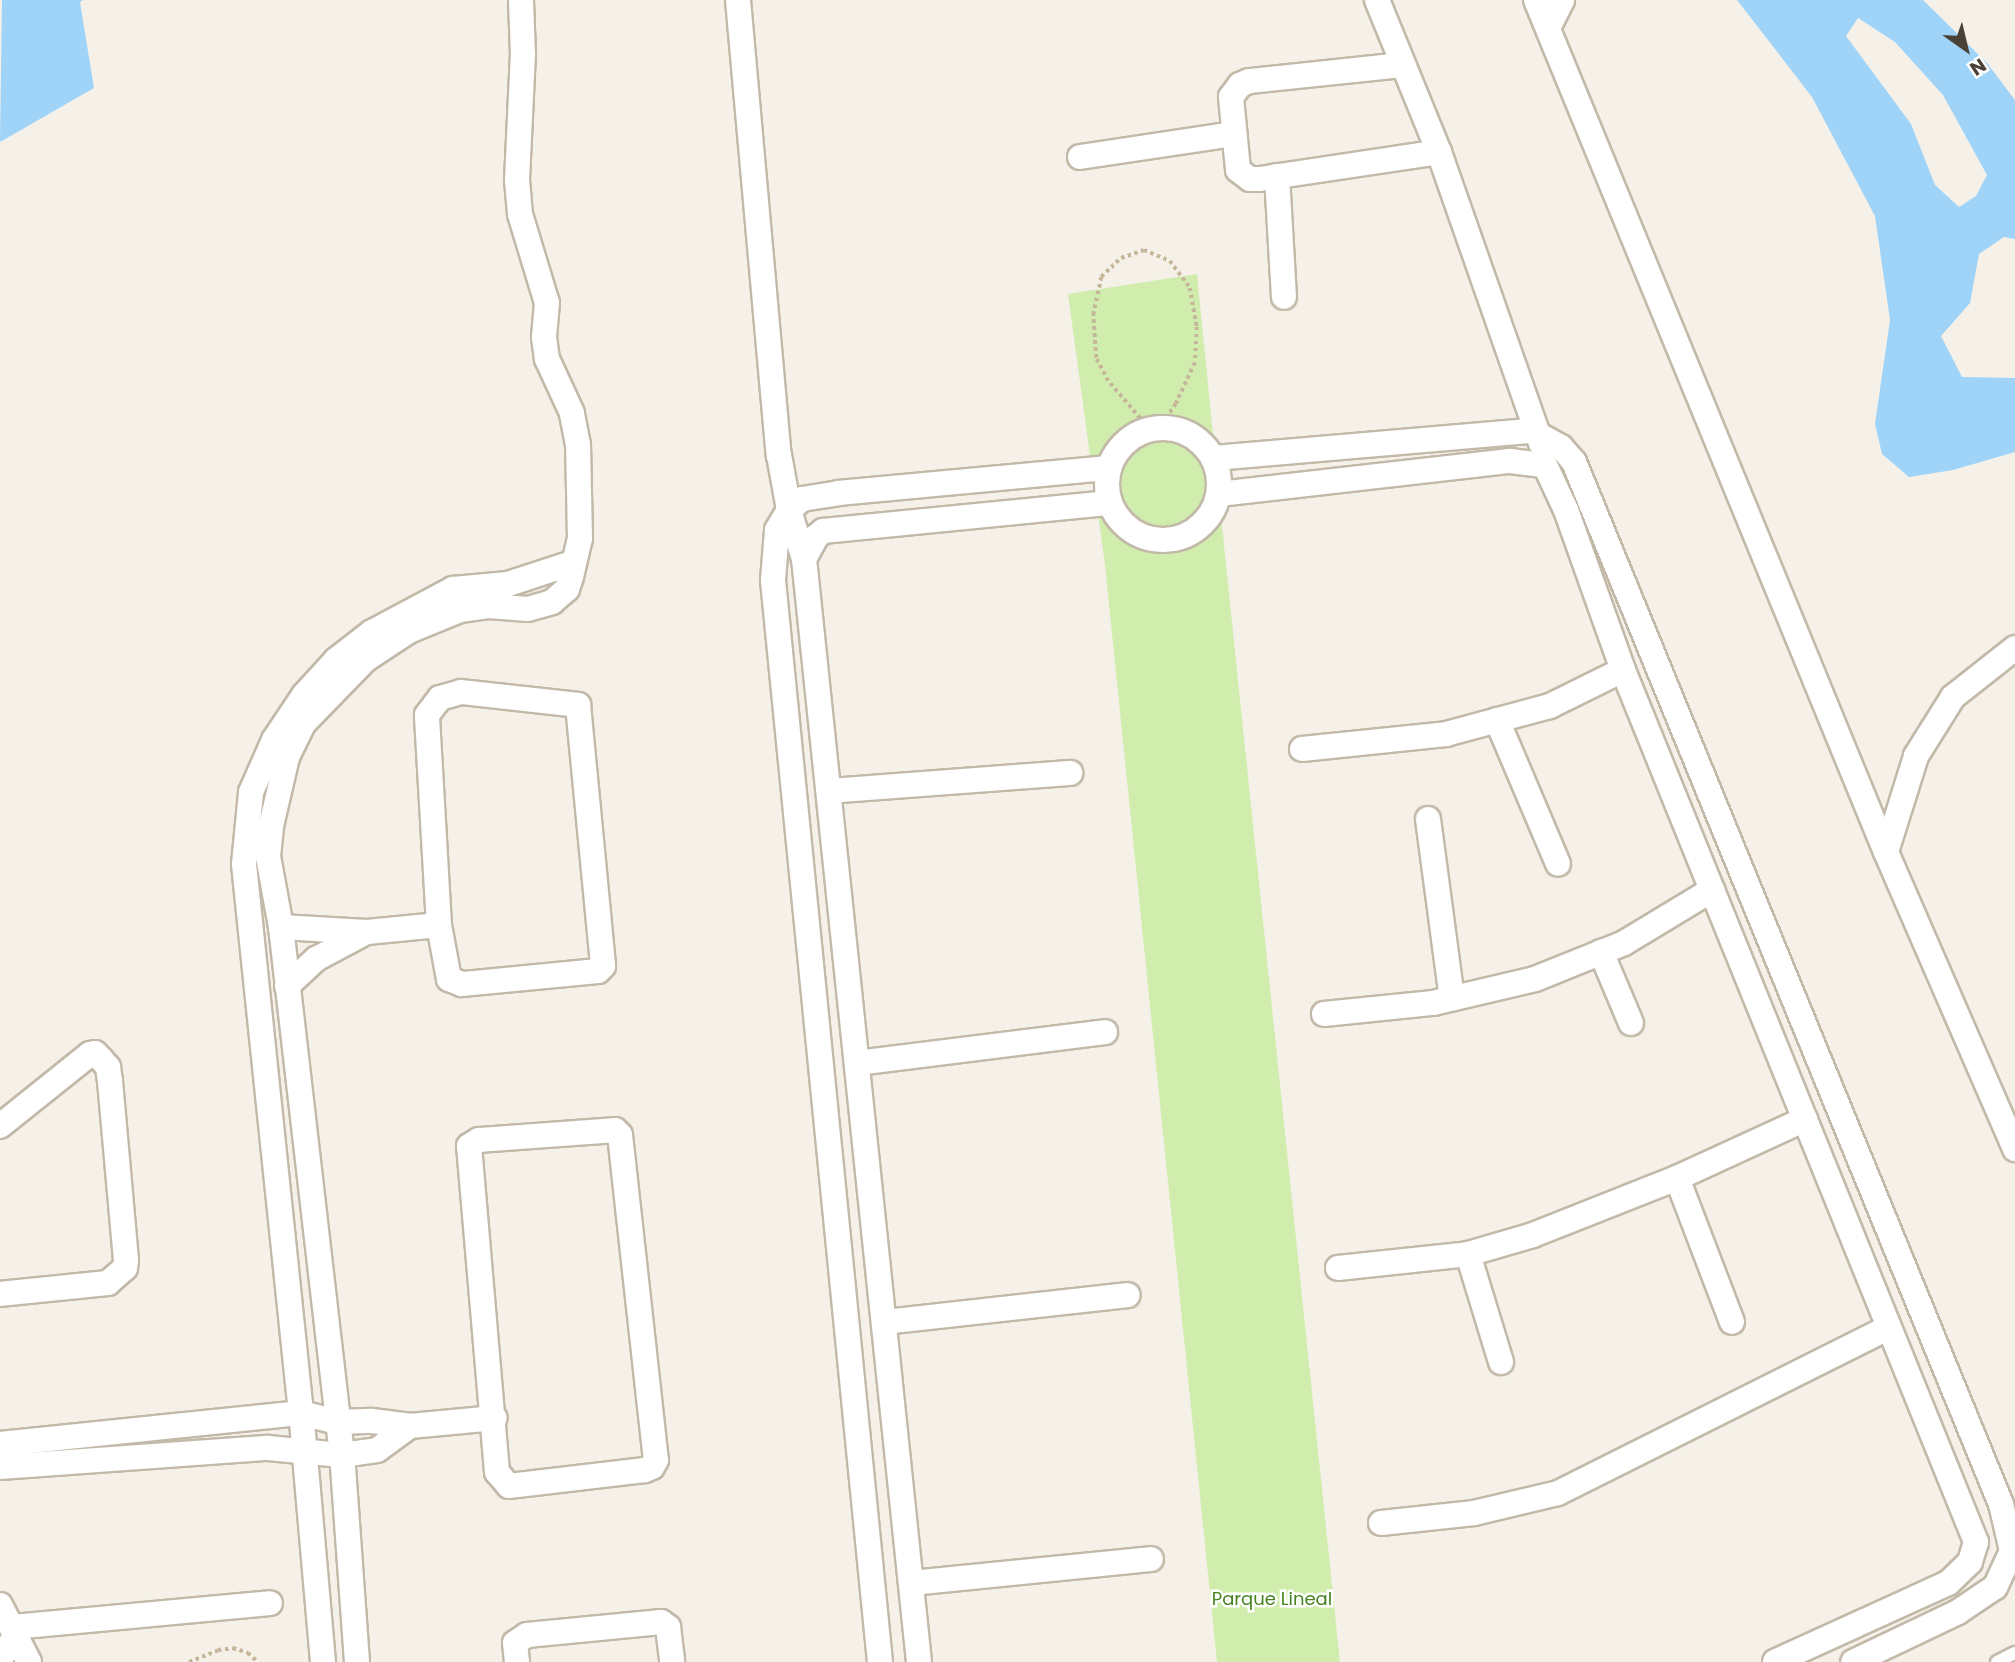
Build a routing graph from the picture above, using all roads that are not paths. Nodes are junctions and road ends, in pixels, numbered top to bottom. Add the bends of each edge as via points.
1 (520, 0) edge
2 (738, 0) edge
3 (1377, 0) edge
4 (1536, 0) edge
5 (1562, 0) edge
6 (1548, 28) junction
7 (1402, 65) junction
8 (1234, 134) junction
9 (1439, 152) junction
10 (1080, 157) dead end
11 (1277, 176) junction
12 (1284, 297) dead end
13 (1539, 434) junction
14 (1214, 458) junction
15 (1545, 465) junction
16 (1109, 468) junction
17 (1219, 494) junction
18 (1110, 503) junction
19 (789, 510) junction
20 (804, 559) junction
21 (572, 563) junction
22 (524, 580) junction
23 (465, 598) junction
24 (528, 609) junction
25 (2015, 648) edge
26 (1623, 670) junction
27 (1497, 720) junction
28 (1302, 750) dead end
29 (1070, 773) dead end
30 (829, 791) junction
31 (1428, 819) dead end
32 (1886, 852) junction
33 (268, 856) junction
34 (244, 864) junction
35 (1558, 864) dead end
36 (1712, 890) junction
37 (439, 925) junction
38 (281, 927) junction
39 (367, 932) junction
40 (1601, 953) junction
41 (287, 986) junction
42 (1793, 993) junction
43 (1452, 998) junction
44 (1759, 1007) junction
45 (1324, 1014) dead end
46 (1632, 1023) dead end
47 (1105, 1032) dead end
48 (857, 1063) junction
49 (297, 1080) junction
50 (267, 1083) junction
51 (1805, 1119) junction
52 (0, 1126) edge
53 (2015, 1149) edge
54 (1677, 1178) junction
55 (870, 1191) junction
56 (834, 1193) junction
57 (1468, 1254) junction
58 (1338, 1268) dead end
59 (0, 1294) edge
60 (1128, 1295) dead end
61 (884, 1322) junction
62 (1732, 1322) dead end
63 (1889, 1327) junction
64 (1501, 1362) dead end
65 (301, 1413) junction
66 (495, 1418) junction
67 (338, 1422) junction
68 (410, 1426) junction
69 (0, 1444) edge
70 (303, 1452) junction
71 (342, 1455) junction
72 (0, 1467) edge
73 (1381, 1523) dead end
74 (1151, 1559) dead end
75 (2010, 1568) edge
76 (911, 1583) junction
77 (270, 1603) dead end
78 (0, 1605) edge
79 (15, 1631) junction
80 (2015, 1653) edge
81 (0, 1659) edge
82 (29, 1662) edge
83 (323, 1662) edge
84 (357, 1662) edge
85 (517, 1662) edge
86 (672, 1662) edge
87 (880, 1662) edge
88 (919, 1662) edge
89 (1775, 1662) edge
90 (1853, 1662) edge
91 (1997, 1662) edge

1 - 21 street via 520,214 547,303 547,359 572,413 578,445 580,539
2 - 19 street via 779,454
3 - 7 street
4 - 6 street
5 - 6 street
6 - 32 street
7 - 8 street via 1249,80 1231,97
7 - 9 street
8 - 10 street
8 - 11 street via 1239,173 1250,179
9 - 11 street
9 - 13 street
11 - 12 street
13 - 14 street via 1532,431
13 - 15 street
13 - 42 street via 1574,461
14 - 16 street via 1187,432 1154,428 1132,437
14 - 17 street
15 - 17 street via 1510,461
15 - 26 street via 1566,510
16 - 18 street
16 - 19 street via 838,493 802,499
17 - 18 street via 1212,512 1185,536 1167,540 1149,539 1132,531 1118,519
18 - 20 street via 823,531
19 - 20 street
19 - 56 street via 777,530 773,580
20 - 30 street
21 - 22 street
21 - 24 street via 566,589 552,602
22 - 23 street
22 - 24 street
23 - 24 street
23 - 33 street via 365,660 303,724 287,757
23 - 34 street via 426,601 372,632 336,660 304,695 274,740 251,792
25 - 32 street via 1953,697 1916,756
26 - 27 street via 1550,706
26 - 36 street
27 - 28 street via 1446,734
27 - 35 street
29 - 30 street
30 - 48 street
31 - 43 street
32 - 53 street
33 - 34 street
33 - 38 street
34 - 50 street
36 - 40 street
36 - 44 street
37 - 37 street via 449,979 457,984 594,972 603,966 576,703 461,692 440,698 430,709
37 - 39 street
38 - 39 street
38 - 41 street
39 - 41 street via 316,959
40 - 43 street via 1535,979
40 - 46 street
41 - 49 street
42 - 44 street
42 - 75 street via 2001,1504 2012,1550
43 - 45 street
44 - 51 street
47 - 48 street
48 - 55 street
49 - 50 street
49 - 67 street
50 - 65 street
51 - 54 street
51 - 63 street
52 - 59 street via 90,1054 101,1059 110,1081 126,1260 125,1268 108,1283
54 - 57 street via 1533,1235
54 - 62 street
55 - 56 street
55 - 61 street
56 - 87 street
57 - 58 street
57 - 64 street
60 - 61 street
61 - 76 street
63 - 73 street via 1558,1493 1474,1513
63 - 89 street via 1976,1542 1970,1562 1948,1583
65 - 67 street
65 - 69 street
65 - 70 street
66 - 66 street via 497,1472 509,1486 645,1470 656,1460 618,1132 479,1140 469,1146
66 - 68 street
67 - 68 street
67 - 71 street
68 - 71 street via 377,1450
70 - 71 street
70 - 72 street via 268,1448
70 - 83 street
71 - 84 street
74 - 76 street
75 - 90 street via 1995,1587 1958,1612
76 - 88 street
77 - 79 street
78 - 79 street
79 - 81 street
79 - 82 street
80 - 91 lane
85 - 86 street via 515,1643 527,1635 661,1622 668,1627

